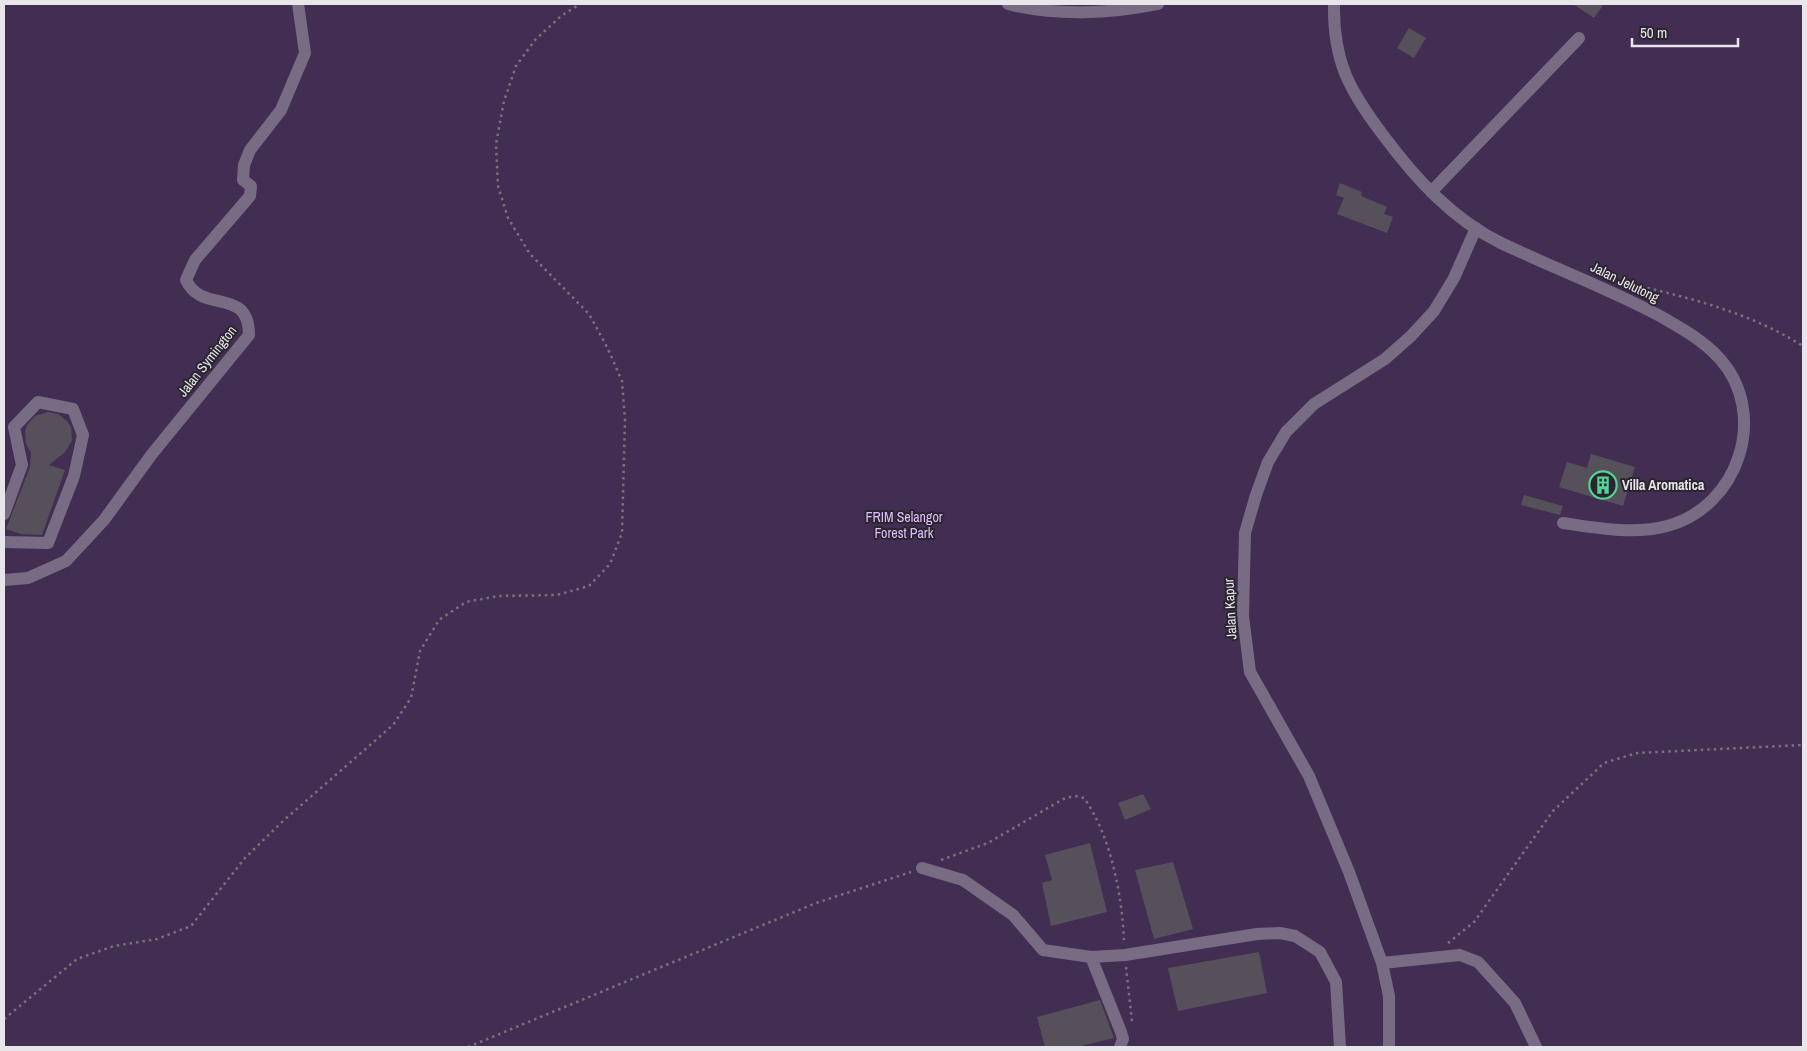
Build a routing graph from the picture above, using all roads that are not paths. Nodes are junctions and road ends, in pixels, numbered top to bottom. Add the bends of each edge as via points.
1 (298, 4) edge
2 (1008, 4) edge
3 (1158, 4) edge
4 (1334, 4) edge
5 (1579, 38) dead end
6 (1431, 192) junction
7 (1476, 228) junction
8 (4, 514) edge
9 (1563, 523) dead end
10 (4, 542) edge
11 (4, 580) edge
12 (922, 868) road end
13 (1091, 957) junction
14 (1382, 963) junction
15 (1120, 1047) edge
16 (1340, 1047) edge
17 (1389, 1047) edge
18 (1536, 1047) edge

1 - 11 street, Jalan Symington via 305,53 281,110 250,150 244,164 243,180 251,186 250,196 195,260 186,280 190,291 201,298 222,301 242,310 249,320 249,335 152,454 104,520 66,561 28,578
2 - 3 street via 1040,10 1088,11
4 - 6 street, Jalan Jelutong via 1334,35 1340,63 1355,94 1400,159
5 - 6 street
6 - 7 street, Jalan Jelutong
7 - 9 street, Jalan Jelutong via 1500,243 1639,304 1681,327 1719,358 1739,388 1745,430 1741,449 1732,476 1713,502 1667,526 1610,529
7 - 14 street, Jalan Kapur via 1454,278 1434,311 1411,336 1385,359 1314,404 1286,432 1268,462 1245,533 1243,616 1250,672 1309,776
8 - 10 street via 22,465 14,427 38,402 74,409 83,435 74,476 48,543
12 - 13 street via 962,880 1013,915 1043,950
13 - 15 street via 1121,1032
13 - 16 street via 1125,955 1257,934 1295,936 1320,952 1336,982
14 - 17 street, Jalan Kapur via 1390,996
14 - 18 street via 1460,955 1478,962 1515,1003

